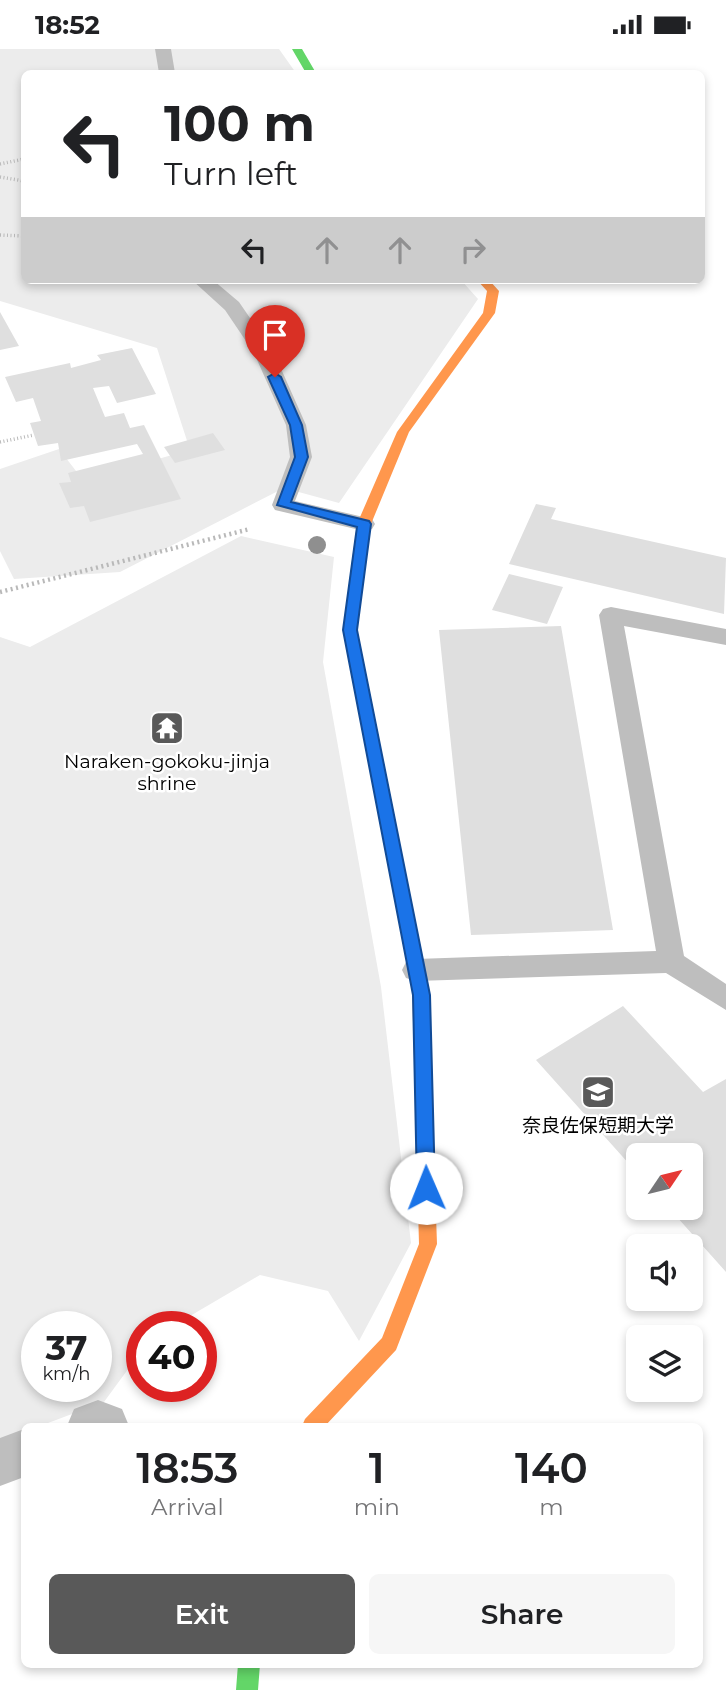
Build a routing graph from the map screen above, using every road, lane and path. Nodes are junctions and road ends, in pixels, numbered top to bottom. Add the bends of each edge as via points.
1 (163, 49) edge
2 (297, 49) edge
3 (166, 70) edge
4 (309, 70) edge
5 (21, 160) edge
6 (0, 164) edge
7 (0, 177) edge
8 (21, 180) edge
9 (0, 235) edge
10 (21, 236) edge
11 (207, 284) edge
12 (487, 284) edge
13 (34, 435) dead end
14 (0, 442) edge
15 (284, 505) junction
16 (364, 524) junction
17 (0, 592) edge
18 (726, 637) edge
19 (671, 962) junction
20 (416, 970) junction
21 (726, 999) edge
22 (315, 1423) edge
23 (21, 1454) edge
24 (0, 1462) edge
25 (249, 1668) edge
26 (247, 1690) edge

1 - 3 lane
2 - 4 street
5 - 6 path
7 - 8 path
9 - 10 path
11 - 15 lane via 232,306 264,353 296,425 302,457
12 - 16 street via 493,291 489,313 404,432
13 - 14 path
15 - 16 lane
15 - 17 path via 264,525
16 - 20 street via 350,630
18 - 19 lane via 611,615
19 - 20 lane
19 - 21 lane
20 - 22 street via 422,995 428,1244 389,1344
23 - 24 street
25 - 26 street

